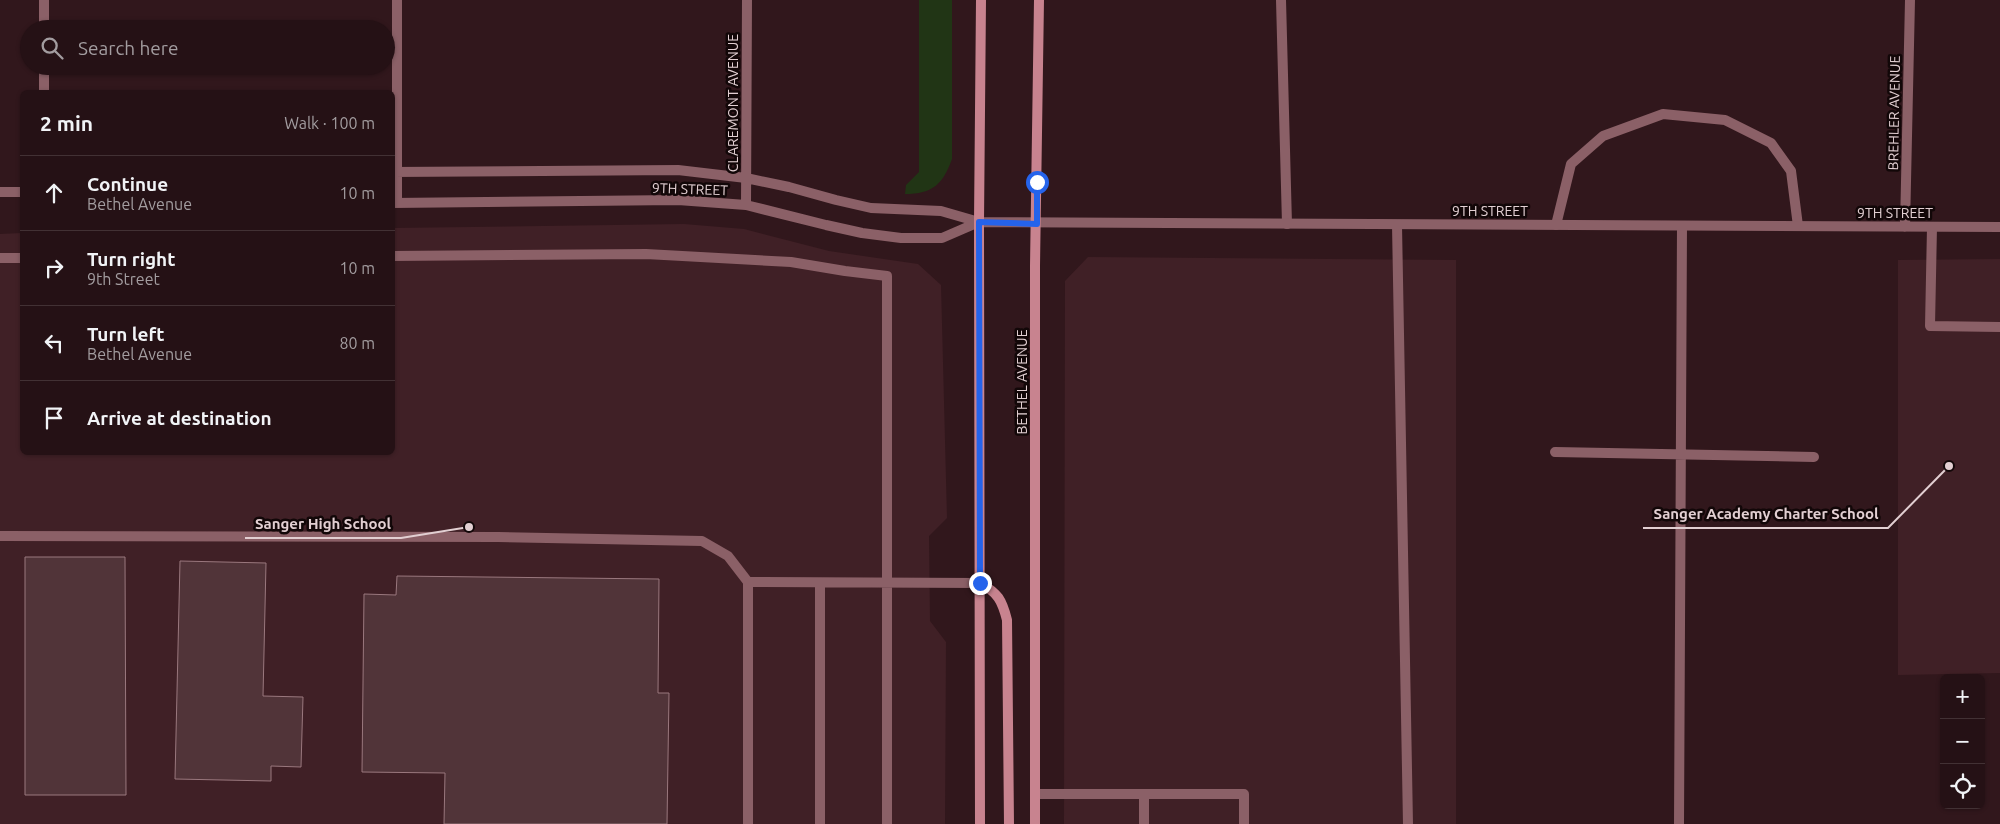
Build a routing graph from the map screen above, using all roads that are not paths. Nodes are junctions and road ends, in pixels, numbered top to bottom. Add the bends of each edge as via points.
1 (44, 0) edge
2 (396, 0) edge
3 (747, 0) edge
4 (981, 0) edge
5 (1039, 0) edge
6 (1281, 0) edge
7 (1910, 0) edge
8 (44, 20) edge
9 (44, 75) edge
10 (44, 90) edge
11 (395, 90) edge
12 (395, 172) edge
13 (746, 178) junction
14 (0, 192) edge
15 (20, 192) edge
16 (395, 203) edge
17 (746, 205) junction
18 (979, 222) junction
19 (1037, 224) junction
20 (1287, 224) junction
21 (1397, 225) junction
22 (1556, 225) junction
23 (1682, 226) junction
24 (1798, 226) junction
25 (1905, 227) junction
26 (1932, 227) junction
27 (2000, 227) edge
28 (395, 256) edge
29 (0, 258) edge
30 (20, 258) edge
31 (2000, 327) edge
32 (1555, 452) dead end
33 (1681, 453) junction
34 (1814, 457) dead end
35 (0, 536) edge
36 (748, 582) junction
37 (887, 582) junction
38 (820, 583) junction
39 (980, 583) junction
40 (1035, 794) junction
41 (1144, 794) junction
42 (748, 824) edge
43 (820, 824) edge
44 (887, 824) edge
45 (980, 824) edge
46 (1009, 824) edge
47 (1035, 824) edge
48 (1144, 824) edge
49 (1244, 824) edge
50 (1408, 824) edge
51 (1679, 824) edge

1 - 8 street
2 - 11 street
3 - 13 street, CLAREMONT AVENUE
4 - 18 main road
5 - 19 main road, BETHEL AVENUE
6 - 20 street
7 - 25 street, BREHLER AVENUE
9 - 10 street
12 - 13 street, 9TH STREET via 678,170
13 - 17 street, CLAREMONT AVENUE
13 - 18 street, 9TH STREET via 871,208 941,211
14 - 15 street
16 - 17 street, 9TH STREET via 678,200
17 - 18 street, 9TH STREET via 844,229 901,238 942,238
18 - 19 street, 9TH STREET
18 - 39 main road
19 - 20 street, 9TH STREET
19 - 40 main road, BETHEL AVENUE
20 - 21 street, 9TH STREET
21 - 22 street, 9TH STREET
21 - 50 street
22 - 23 street, 9TH STREET
22 - 24 street via 1572,164 1604,136 1663,114 1724,120 1771,144 1791,171
23 - 24 street, 9TH STREET
23 - 33 street
24 - 25 street, 9TH STREET
25 - 26 street, 9TH STREET
26 - 27 street, 9TH STREET
26 - 31 street via 1930,326
28 - 37 street via 646,254 791,262 888,276
29 - 30 street
32 - 33 street
33 - 34 street
33 - 51 street
35 - 36 street via 498,537 702,541 728,556
36 - 38 street
36 - 42 street
37 - 38 street
37 - 39 street
37 - 44 street
38 - 43 street
39 - 45 main road
39 - 46 main road via 994,591 1003,604 1007,620
40 - 41 street
40 - 47 main road, BETHEL AVENUE
41 - 48 street
41 - 49 street via 1244,794

